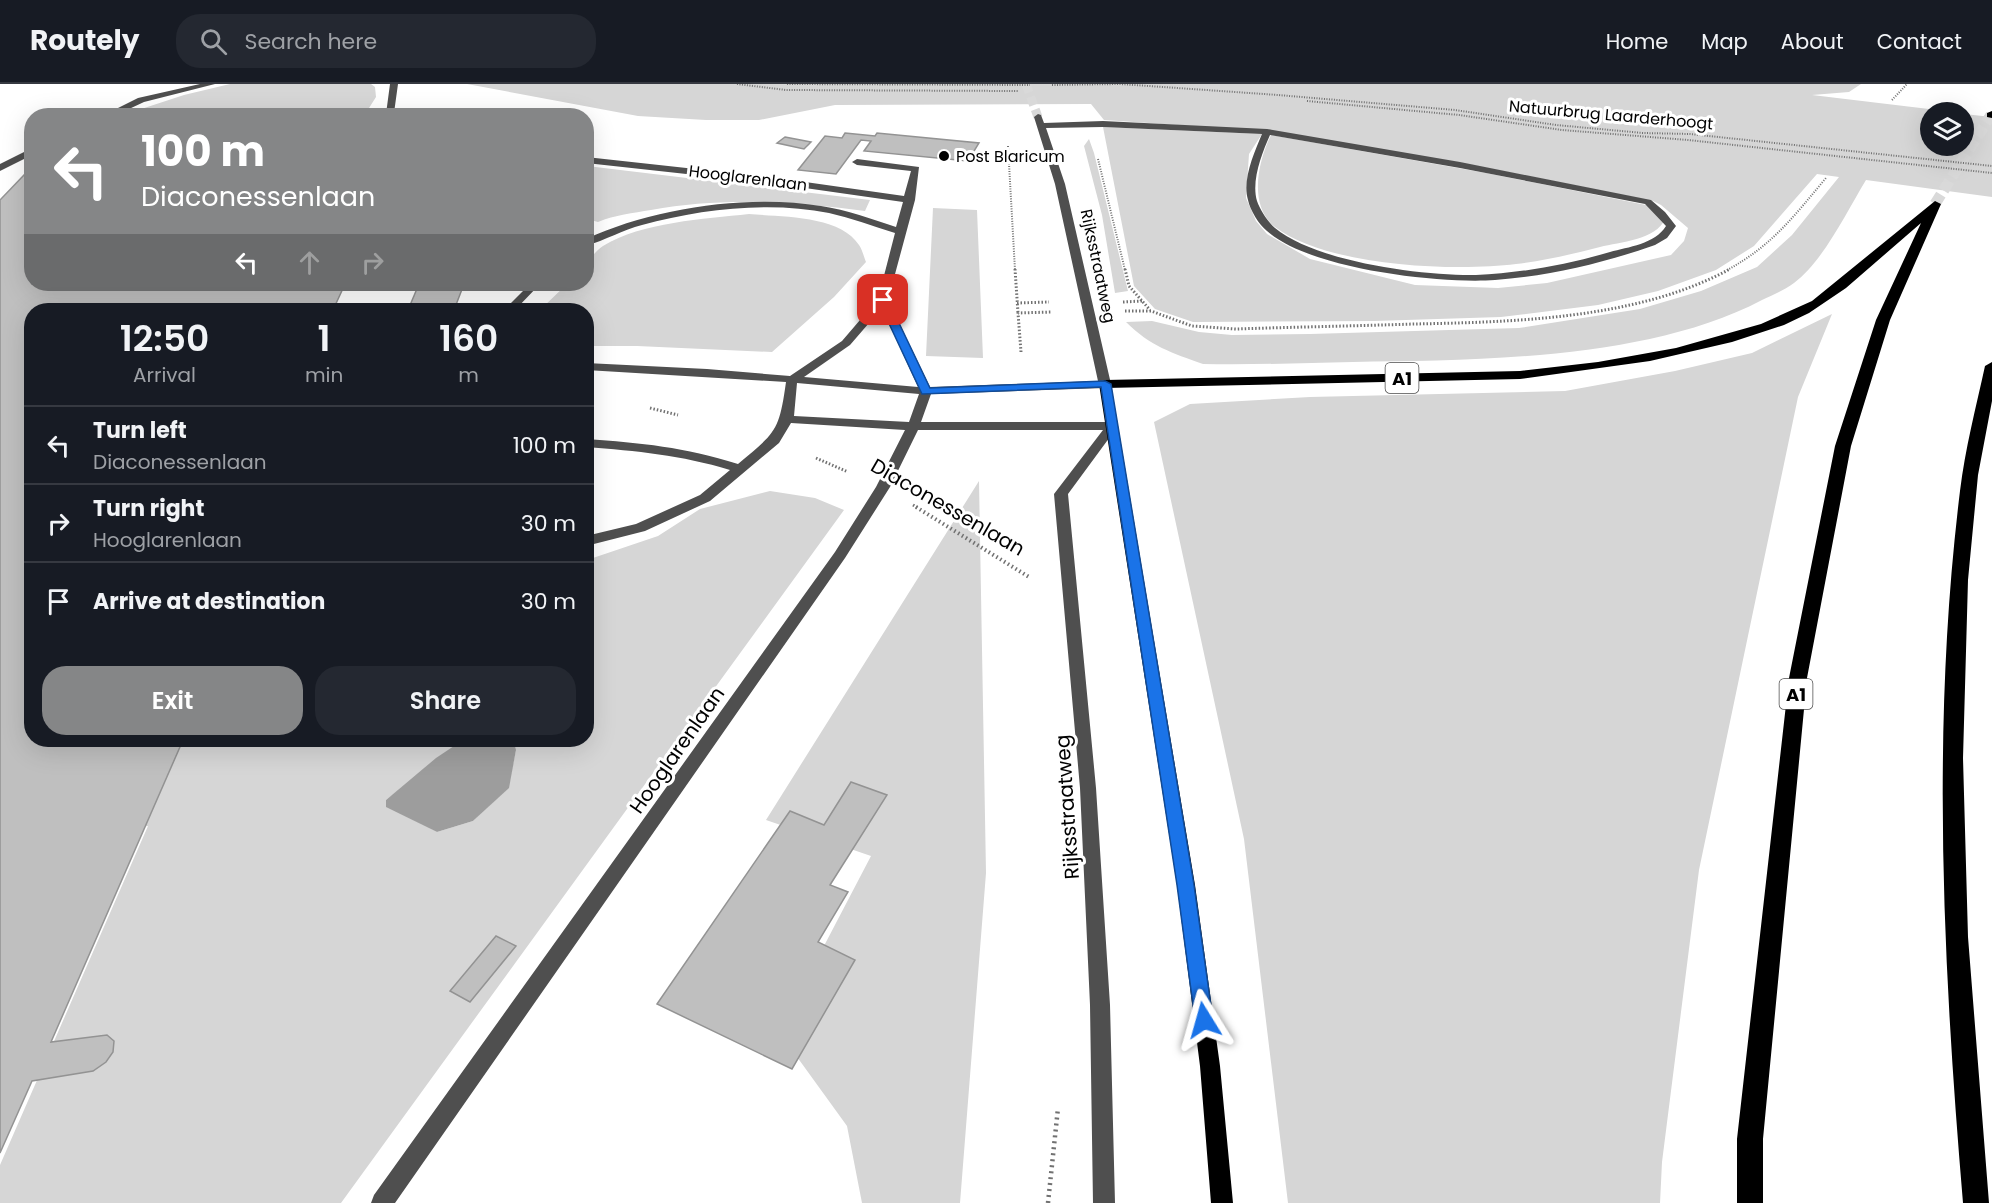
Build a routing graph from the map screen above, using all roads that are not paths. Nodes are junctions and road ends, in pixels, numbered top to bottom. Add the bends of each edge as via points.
1 (211, 84) edge
2 (394, 84) edge
3 (124, 108) edge
4 (391, 108) edge
5 (1267, 132) junction
6 (24, 155) edge
7 (594, 161) edge
8 (857, 162) dead end
9 (0, 166) edge
10 (910, 200) junction
11 (902, 232) junction
12 (594, 238) edge
13 (528, 291) edge
14 (883, 300) junction
15 (516, 303) edge
16 (594, 366) edge
17 (1992, 366) edge
18 (792, 380) junction
19 (1105, 384) junction
20 (926, 392) junction
21 (787, 418) junction
22 (1112, 426) junction
23 (913, 427) junction
24 (594, 444) edge
25 (740, 469) junction
26 (594, 539) edge
27 (382, 1203) edge
28 (1104, 1203) edge
29 (1222, 1203) edge
30 (1750, 1203) edge
31 (1976, 1203) edge

1 - 3 street via 141,100
2 - 4 street
5 - 5 street via 1648,202 1671,226 1667,235 1599,259 1509,274 1454,278 1317,254 1270,230 1252,199 1256,155
5 - 19 street, Rijksstraatweg via 1040,121 1060,184
6 - 9 street
7 - 10 street, Hooglarenlaan
8 - 10 street via 916,169
10 - 11 street
11 - 12 street via 820,208 753,205 647,219
11 - 14 street
13 - 15 street
14 - 18 street via 846,343
14 - 20 street
16 - 18 street
17 - 31 highway via 1969,488 1958,603 1955,753 1955,905
18 - 20 street
18 - 21 street
19 - 20 street
19 - 22 main road, Rijksstraatweg
19 - 30 highway, A1 via 1520,375 1655,357 1754,331 1809,307 1826,297 1935,204 1883,320 1843,446 1798,678 1750,1139
20 - 23 street, Hooglarenlaan
21 - 23 street, Diaconessenlaan
21 - 25 street via 774,440
22 - 23 street, Diaconessenlaan
22 - 28 street, Rijksstraatweg via 1061,494 1088,788 1100,1005
22 - 29 main road, Rijksstraatweg via 1186,885 1210,1066
23 - 27 street, Hooglarenlaan via 883,487 840,555
24 - 25 street via 656,448
25 - 26 street via 705,498 640,528

